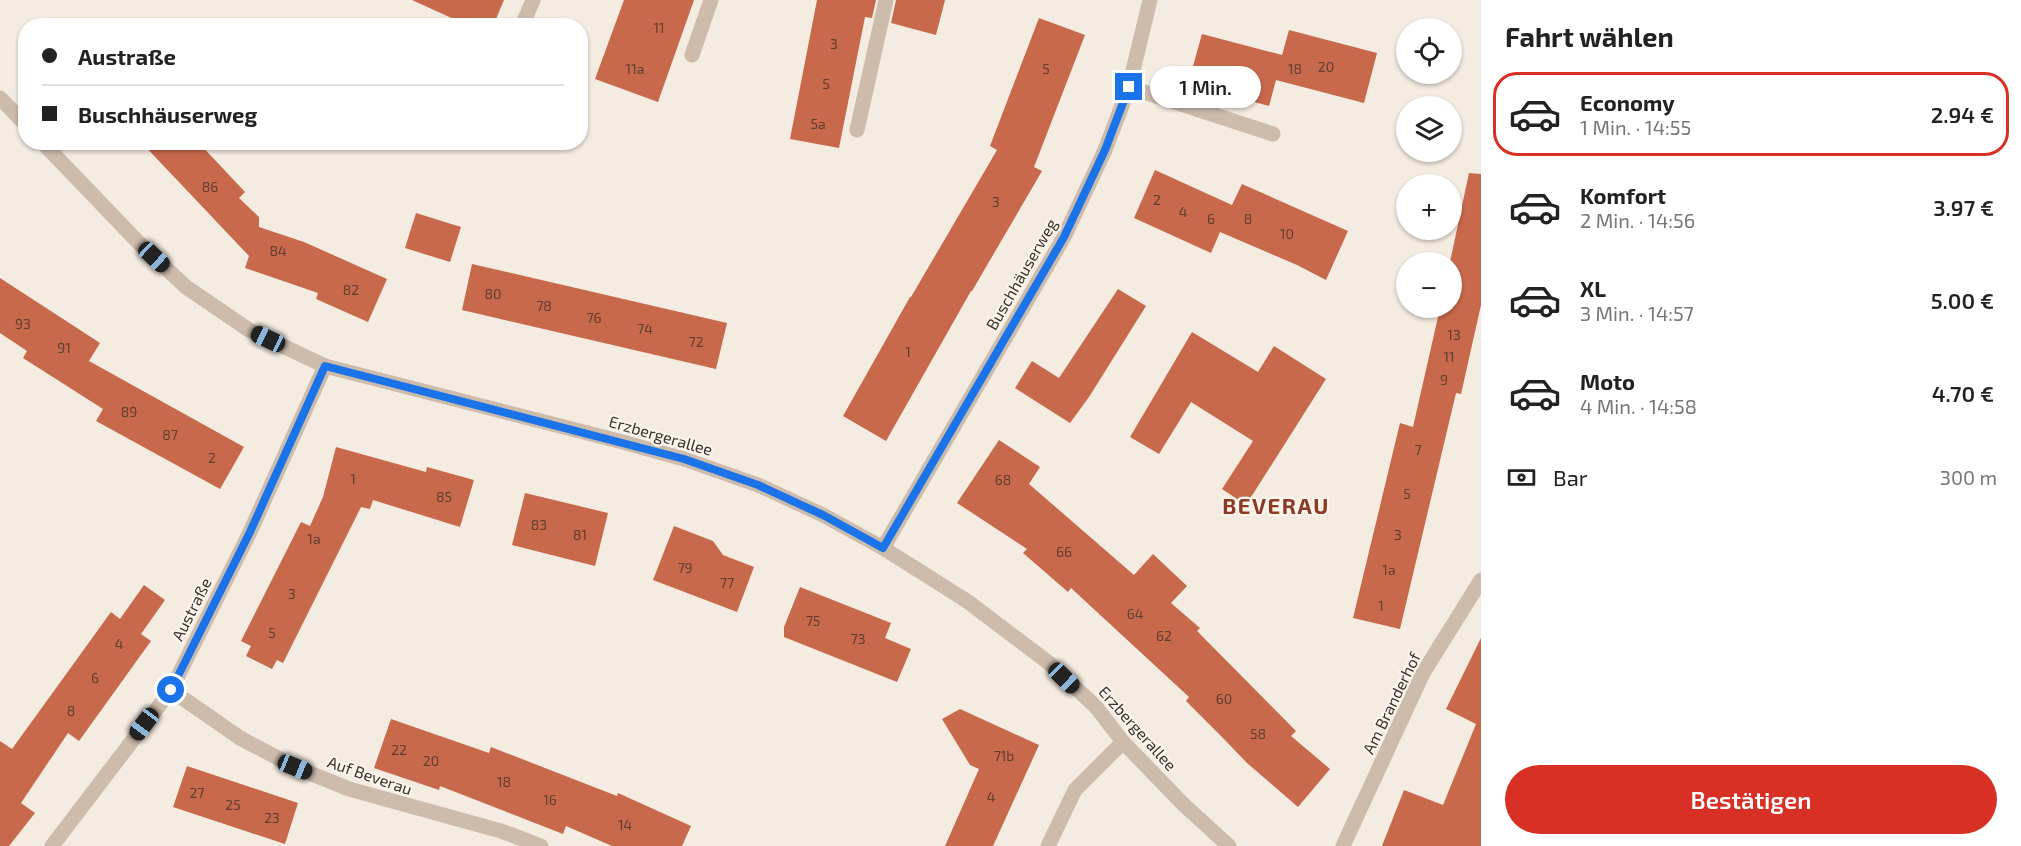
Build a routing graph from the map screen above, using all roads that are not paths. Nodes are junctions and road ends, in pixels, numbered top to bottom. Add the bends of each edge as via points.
1 (533, 0) edge
2 (711, 0) edge
3 (886, 0) edge
4 (1150, 0) edge
5 (525, 18) edge
6 (692, 55) dead end
7 (1129, 87) junction
8 (0, 98) edge
9 (18, 117) edge
10 (857, 130) dead end
11 (1273, 134) dead end
12 (50, 150) edge
13 (325, 366) junction
14 (883, 548) junction
15 (1481, 580) edge
16 (171, 690) junction
17 (1123, 742) junction
18 (51, 846) edge
19 (541, 846) edge
20 (1048, 846) edge
21 (1229, 846) edge
22 (1343, 846) edge

1 - 5 street
2 - 6 street
3 - 10 street
4 - 7 street, Buschhäuserweg
7 - 11 street
7 - 14 street, Buschhäuserweg via 1105,150 1064,237
8 - 9 street
12 - 13 street, Erzbergerallee via 186,286 249,330
13 - 14 street, Erzbergerallee via 684,459 758,485
13 - 16 street, Austraße via 250,532
14 - 17 street, Erzbergerallee via 967,602 1049,663 1096,707
15 - 22 street, Am Branderhof via 1423,673
16 - 18 street, Austraße
16 - 19 street, Auf Beverau via 240,738 295,767 349,789
17 - 20 street via 1075,790
17 - 21 street, Erzbergerallee

